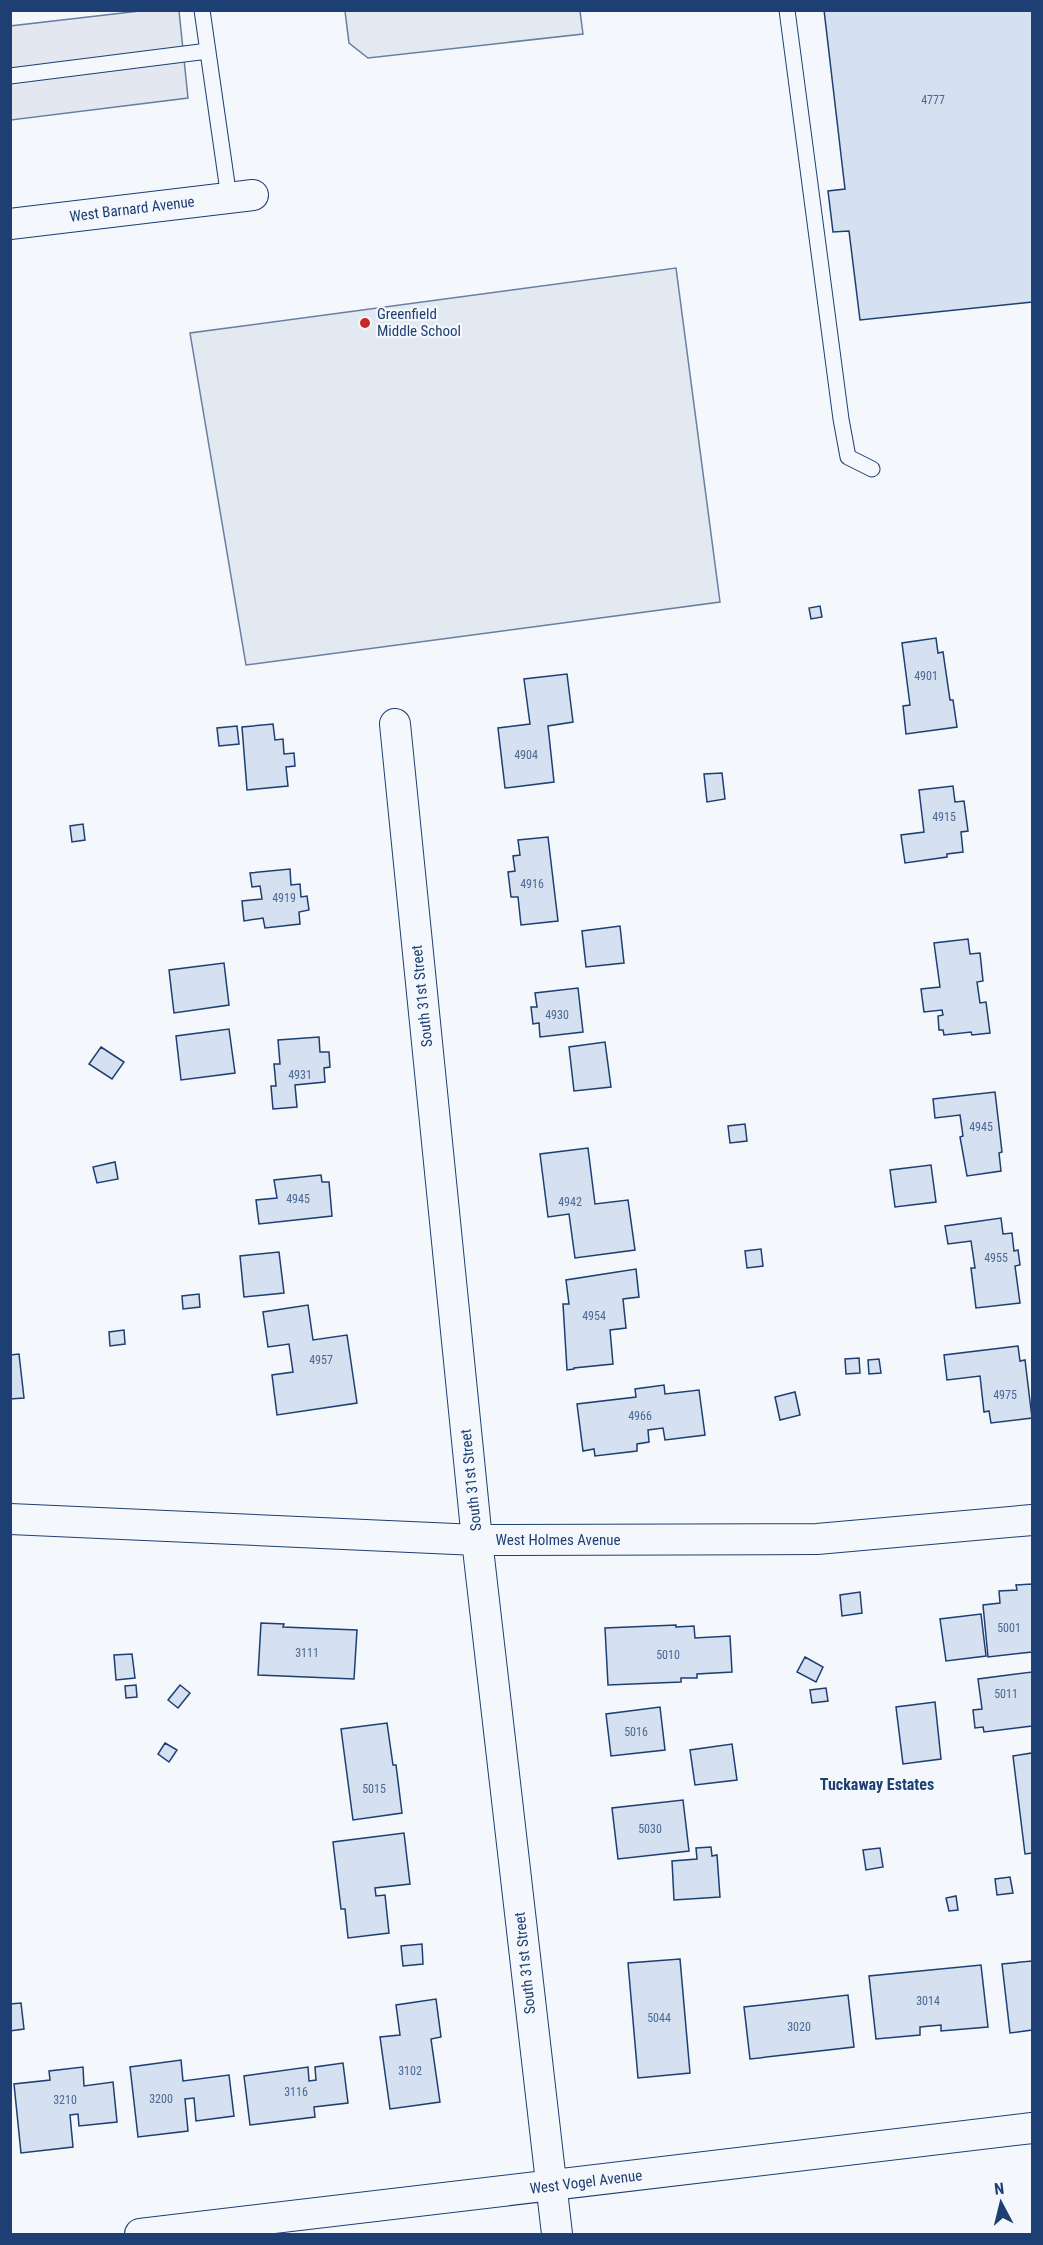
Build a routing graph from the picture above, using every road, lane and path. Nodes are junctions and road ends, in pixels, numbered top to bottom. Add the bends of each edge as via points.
1 (202, 10) edge
2 (787, 10) edge
3 (208, 51) junction
4 (10, 76) edge
5 (241, 196) joint
6 (10, 224) edge
7 (872, 469) dead end
8 (395, 724) dead end
9 (10, 1519) edge
10 (1032, 1520) edge
11 (477, 1540) junction
12 (1032, 2128) edge
13 (551, 2187) junction
14 (140, 2235) edge
15 (557, 2235) edge

1 - 3 lane
2 - 7 lane via 840,419 848,457
3 - 4 lane
3 - 5 lane
5 - 6 street, West Barnard Avenue
8 - 11 street, South 31st Street
9 - 11 street, West Holmes Avenue
10 - 11 street, West Holmes Avenue via 817,1539
11 - 13 street, South 31st Street
12 - 13 street, West Vogel Avenue
13 - 14 street, West Vogel Avenue
13 - 15 street, South 31st Street

